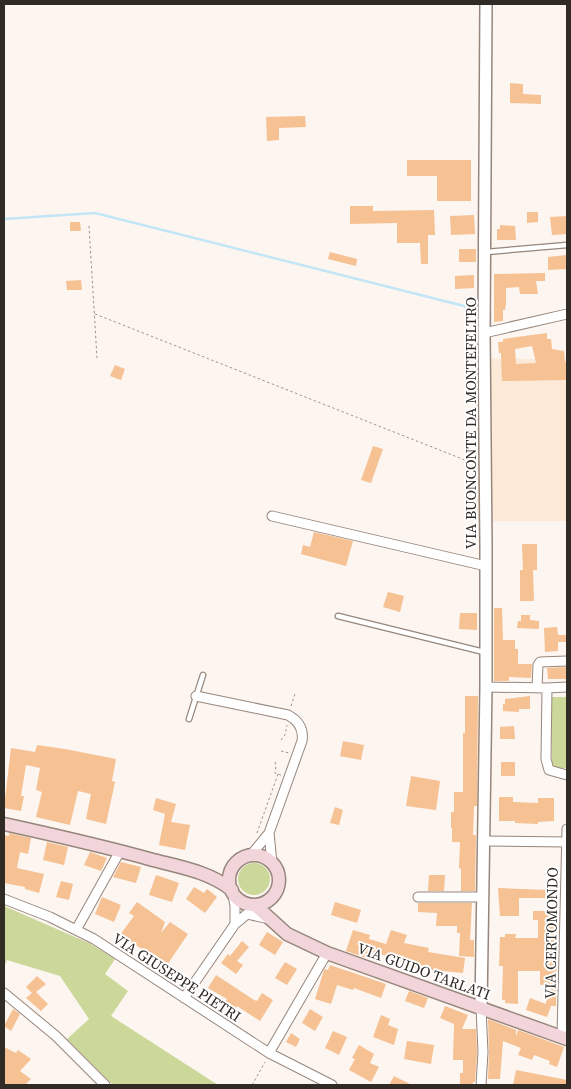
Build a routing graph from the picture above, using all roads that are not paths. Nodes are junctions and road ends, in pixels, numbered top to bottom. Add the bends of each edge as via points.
1 (486, 4) edge
2 (567, 245) edge
3 (485, 252) junction
4 (567, 314) edge
5 (484, 333) junction
6 (272, 516) dead end
7 (486, 566) junction
8 (338, 616) dead end
9 (486, 652) junction
10 (567, 661) edge
11 (203, 675) dead end
12 (486, 687) junction
13 (567, 687) edge
14 (537, 688) junction
15 (547, 688) junction
16 (196, 696) junction
17 (189, 719) dead end
18 (567, 774) edge
19 (4, 824) edge
20 (567, 829) edge
21 (268, 833) junction
22 (484, 842) junction
23 (566, 842) edge
24 (120, 851) junction
25 (251, 855) junction
26 (272, 862) junction
27 (233, 866) junction
28 (206, 875) junction
29 (232, 890) junction
30 (272, 897) junction
31 (418, 897) dead end
32 (482, 897) junction
33 (4, 899) edge
34 (251, 909) junction
35 (276, 923) junction
36 (235, 924) junction
37 (76, 930) junction
38 (327, 953) junction
39 (4, 994) edge
40 (184, 998) junction
41 (481, 1008) junction
42 (565, 1038) edge
43 (269, 1054) junction
44 (105, 1085) edge
45 (332, 1085) edge
46 (480, 1085) edge

1 - 3 street, VIA BUONCONTE DA MONTEFELTRO
2 - 3 lane
3 - 5 street, VIA BUONCONTE DA MONTEFELTRO
4 - 5 street
5 - 7 street, VIA BUONCONTE DA MONTEFELTRO
6 - 7 street
7 - 9 street, VIA BUONCONTE DA MONTEFELTRO
8 - 9 lane
9 - 12 street, VIA BUONCONTE DA MONTEFELTRO
10 - 14 street via 540,662
11 - 16 lane
12 - 14 street
12 - 22 street, VIA BUONCONTE DA MONTEFELTRO
13 - 15 street
14 - 15 street
15 - 18 street via 546,759 549,770
16 - 17 lane
16 - 21 street via 288,716 297,721 302,730 303,738
19 - 24 main road
20 - 23 street, VIA CERTOMONDO
21 - 25 street
21 - 26 street
22 - 23 street
22 - 32 street, VIA BUONCONTE DA MONTEFELTRO
23 - 42 street, VIA CERTOMONDO
24 - 28 main road
24 - 37 street
25 - 26 main road via 259,855
25 - 27 main road
26 - 30 main road via 279,876 277,891
27 - 28 main road
27 - 29 main road via 229,882
28 - 29 main road
29 - 34 main road
29 - 36 street
30 - 34 main road
30 - 35 main road
31 - 32 street
32 - 41 street, VIA BUONCONTE DA MONTEFELTRO
33 - 37 street, VIA GIUSEPPE PIETRI
34 - 35 main road, VIA GUIDO TARLATI
34 - 36 street
35 - 38 main road, VIA GUIDO TARLATI via 294,938
36 - 40 street
37 - 40 street, VIA GIUSEPPE PIETRI
38 - 41 main road, VIA GUIDO TARLATI
38 - 43 street
39 - 44 street via 56,1036
40 - 43 street, VIA GIUSEPPE PIETRI
41 - 42 main road, VIA GUIDO TARLATI
41 - 46 street via 483,1052
43 - 45 street, VIA GIUSEPPE PIETRI

